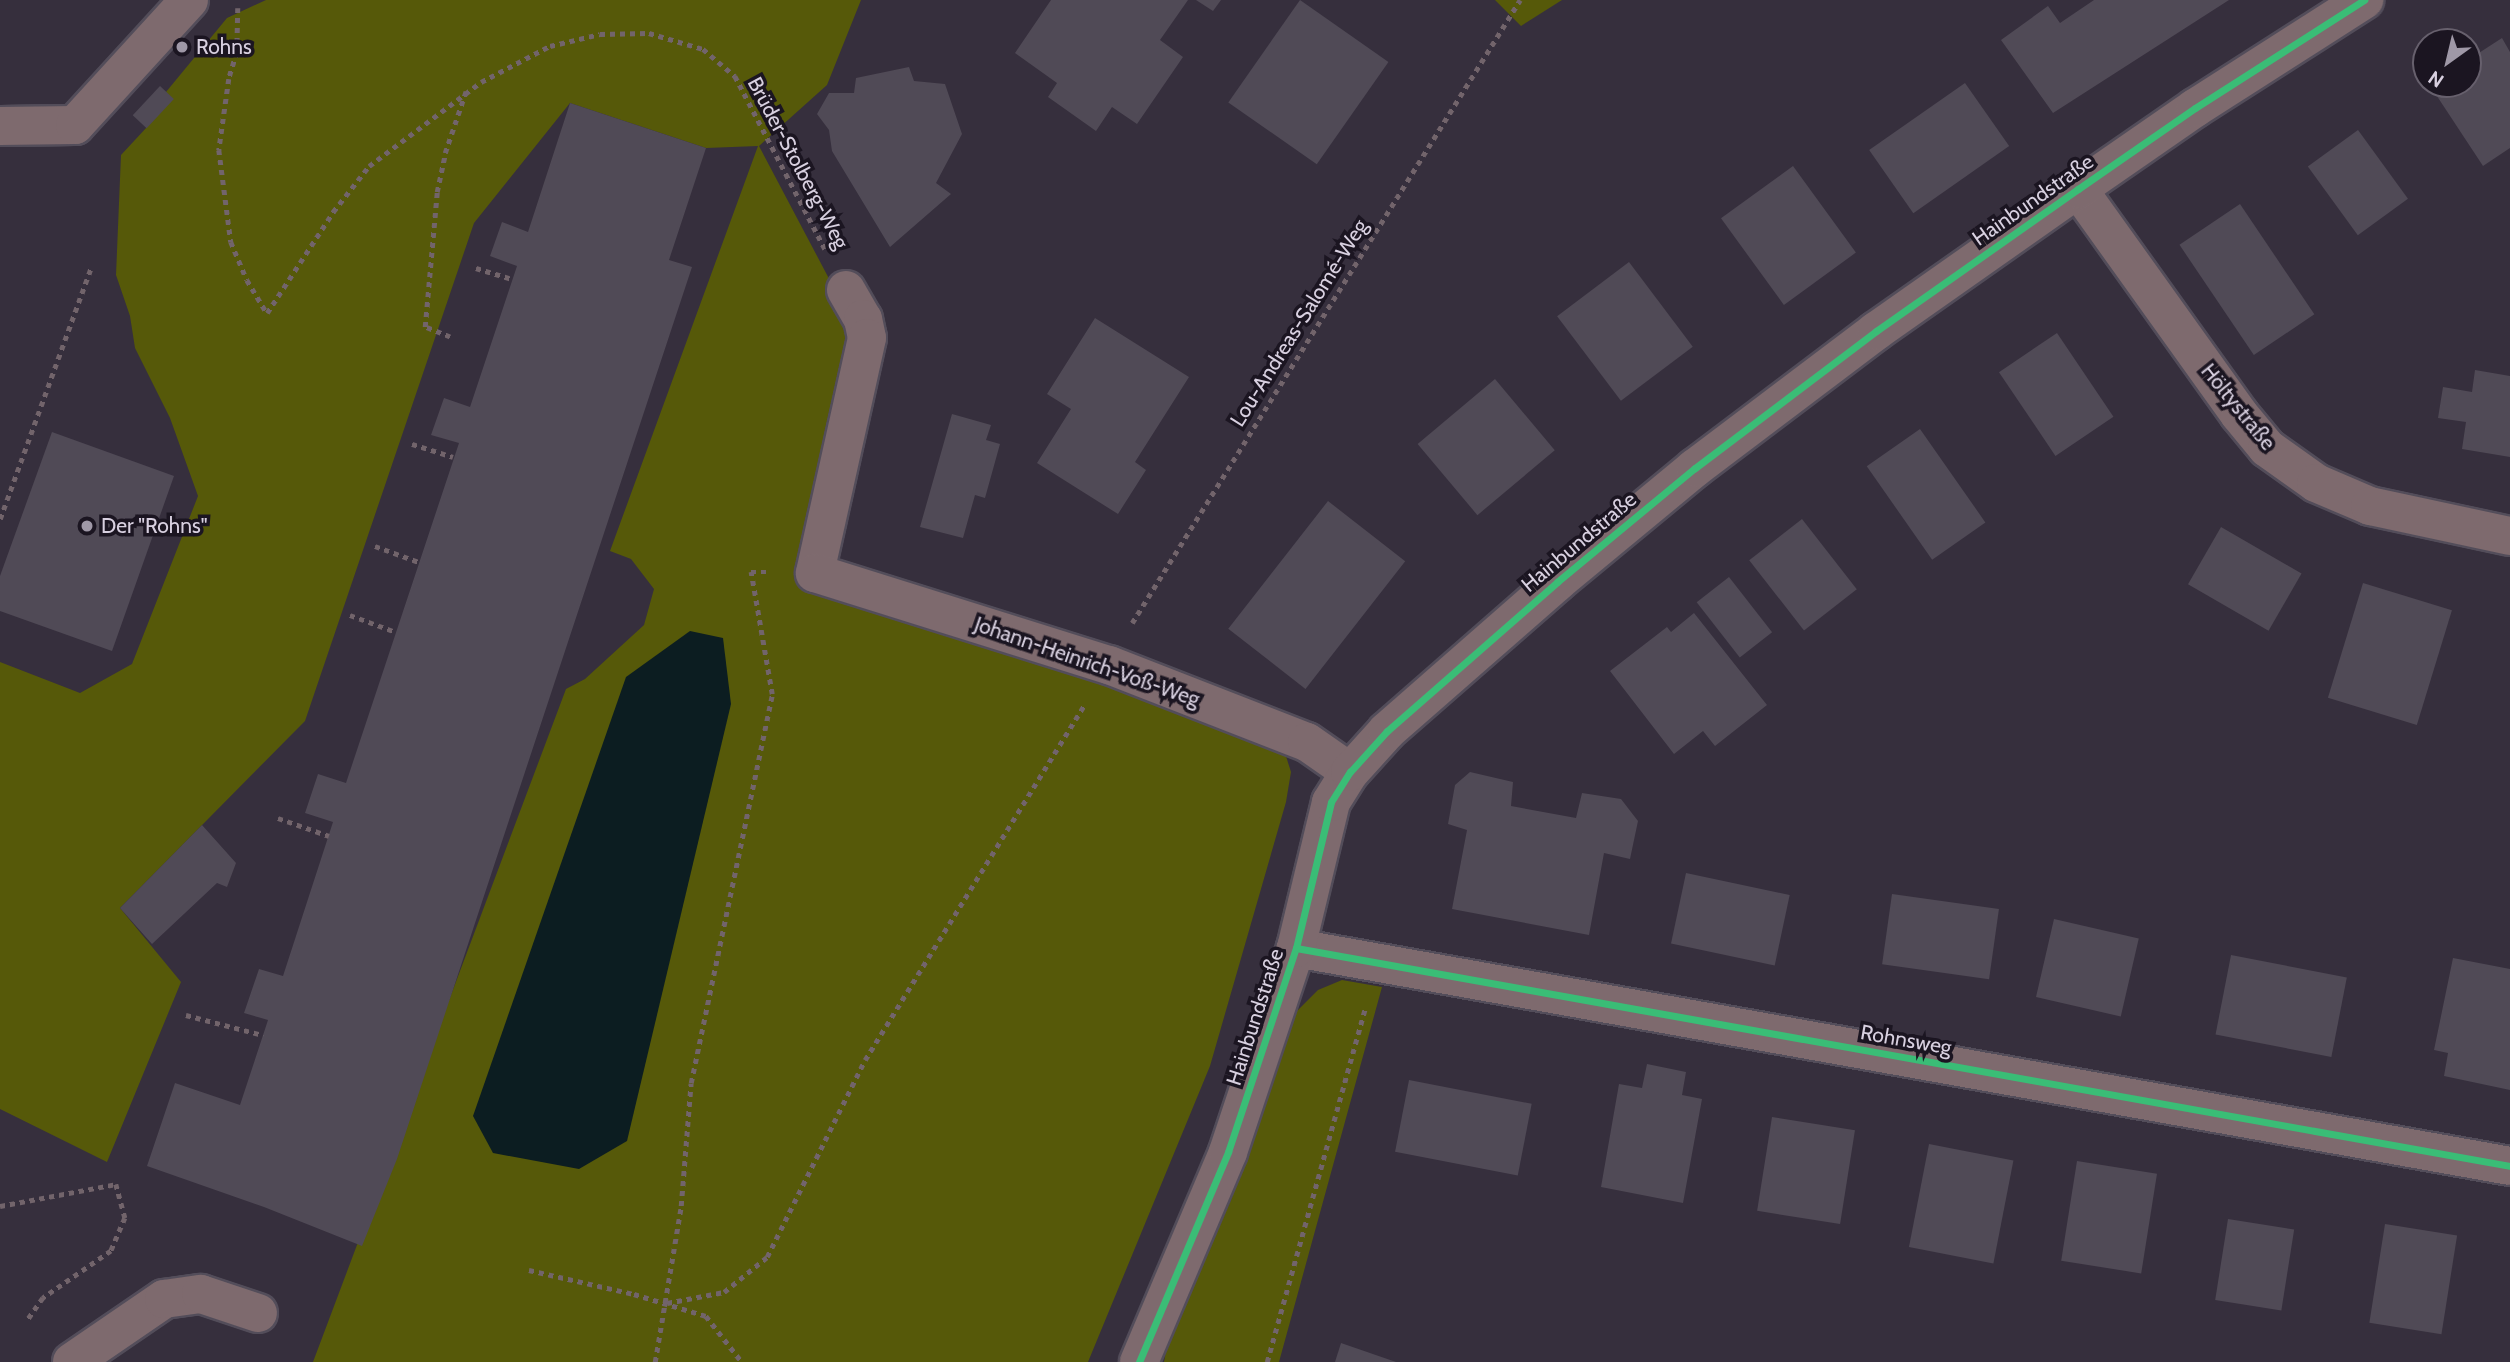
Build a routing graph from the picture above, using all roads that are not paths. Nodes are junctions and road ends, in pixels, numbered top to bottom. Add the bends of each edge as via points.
1 (189, 0) edge
2 (2364, 0) edge
3 (0, 126) edge
4 (2078, 189) junction
5 (846, 290) road end
6 (2510, 536) edge
7 (1350, 772) junction
8 (1296, 948) junction
9 (2510, 1166) edge
10 (258, 1313) dead end
11 (72, 1362) edge
12 (1139, 1362) edge

1 - 3 street via 75,125
2 - 4 street, Hainbundstraße
4 - 6 street, Höltystraße via 2267,448 2316,483 2370,506
4 - 7 street, Hainbundstraße via 1876,331 1695,468 1387,731
5 - 7 street, Johann-Heinrich-Voß-Weg via 863,319 867,338 814,573 1109,665 1307,742
7 - 8 street, Hainbundstraße via 1331,802
8 - 9 street, Rohnsweg
8 - 12 street, Hainbundstraße via 1228,1152
10 - 11 street via 201,1294 164,1299

